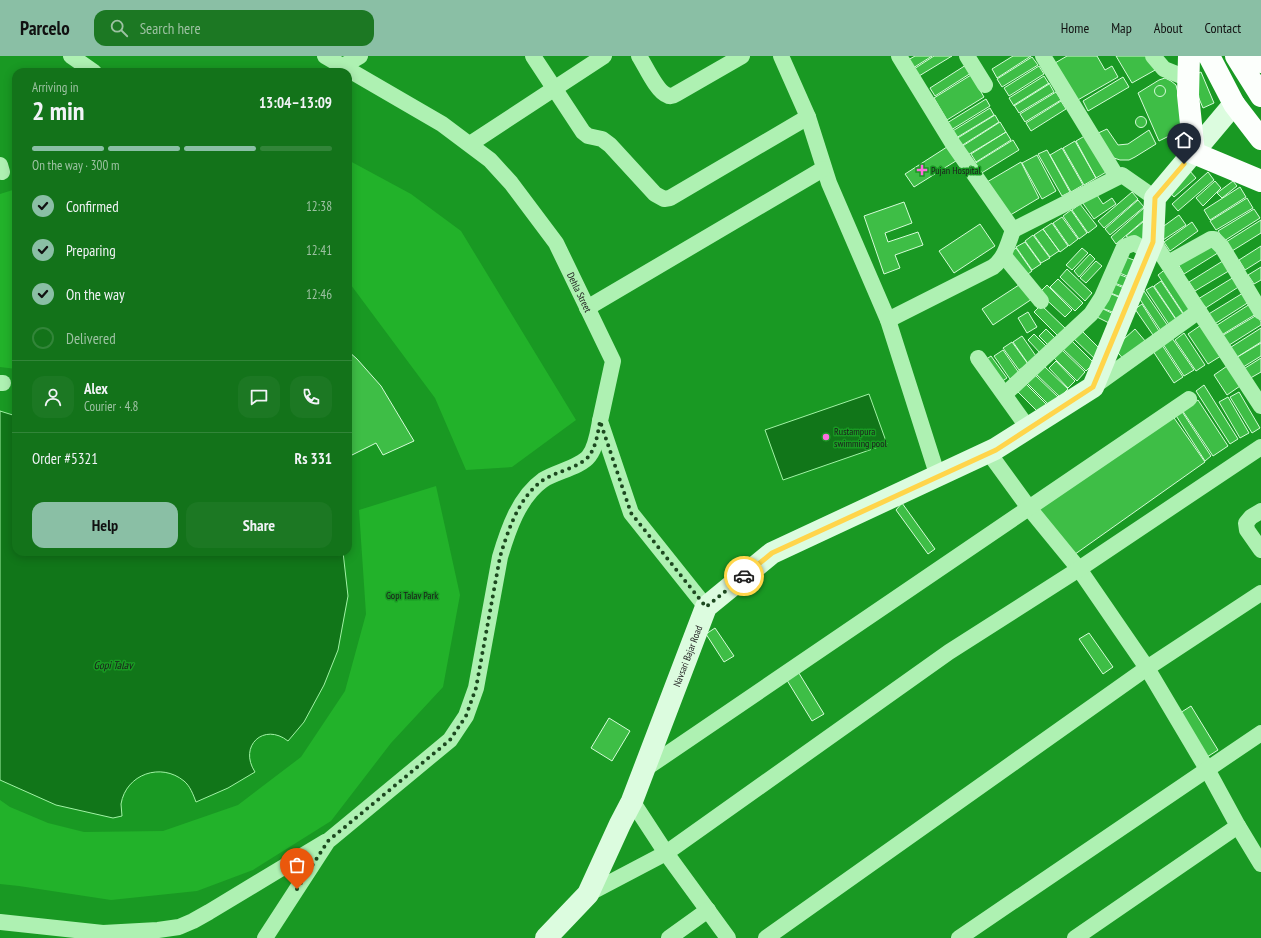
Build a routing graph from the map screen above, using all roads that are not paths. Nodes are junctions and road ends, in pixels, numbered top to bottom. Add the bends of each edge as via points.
1 (71, 56) edge
2 (325, 56) edge
3 (360, 56) edge
4 (533, 56) edge
5 (604, 56) edge
6 (639, 56) edge
7 (742, 56) edge
8 (781, 56) edge
9 (899, 56) edge
10 (967, 56) edge
11 (1043, 56) edge
12 (1153, 56) edge
13 (1189, 56) edge
14 (1237, 56) edge
15 (1257, 56) edge
16 (1261, 62) edge
17 (1213, 64) edge
18 (343, 66) junction
19 (88, 68) edge
20 (346, 68) edge
21 (352, 71) edge
22 (1261, 73) edge
23 (1189, 79) junction
24 (985, 85) dead end
25 (554, 89) junction
26 (1261, 96) edge
27 (1234, 104) junction
28 (808, 117) junction
29 (1261, 139) edge
30 (470, 144) junction
31 (1194, 153) junction
32 (823, 169) junction
33 (1117, 177) junction
34 (1261, 181) edge
35 (1155, 198) junction
36 (1013, 230) junction
37 (1151, 247) junction
38 (1004, 256) junction
39 (1168, 264) junction
40 (1040, 301) dead end
41 (588, 308) junction
42 (1199, 311) junction
43 (1261, 312) edge
44 (888, 320) junction
45 (978, 358) dead end
46 (1256, 386) edge
47 (1093, 387) junction
48 (1005, 394) junction
49 (1189, 399) dead end
50 (1261, 406) edge
51 (600, 421) junction
52 (1028, 428) junction
53 (1261, 448) edge
54 (989, 453) junction
55 (938, 477) junction
56 (1029, 508) junction
57 (1261, 511) edge
58 (1261, 550) edge
59 (1079, 569) junction
60 (1261, 593) edge
61 (706, 607) junction
62 (1146, 668) junction
63 (1261, 733) edge
64 (645, 769) junction
65 (1207, 769) junction
66 (632, 801) junction
67 (1238, 826) junction
68 (328, 841) junction
69 (666, 853) junction
70 (1261, 864) edge
71 (588, 894) junction
72 (708, 910) junction
73 (0, 922) edge
74 (265, 938) edge
75 (546, 938) edge
76 (669, 938) edge
77 (728, 938) edge
78 (766, 938) edge
79 (959, 938) edge
80 (1075, 938) edge

1 - 19 street
2 - 18 street, Dehla Street
3 - 18 street
4 - 25 street
5 - 25 street
6 - 7 street via 659,89 665,95 671,96
8 - 28 street
9 - 36 street via 953,144
10 - 24 street
11 - 33 street
12 - 23 street via 1164,69
13 - 23 highway
14 - 17 main road
14 - 26 highway, bridge
15 - 16 highway
17 - 27 highway
18 - 20 street, Dehla Street
21 - 30 street, Dehla Street via 442,124
22 - 27 highway
23 - 31 highway via 1188,95
25 - 28 street via 583,132 610,145 655,194 664,199 670,198
25 - 30 street
27 - 29 highway
27 - 31 main road
28 - 32 street
30 - 41 street, Dehla Street via 490,160 511,183 556,243
31 - 34 highway
31 - 35 main road
32 - 41 street
32 - 44 street
33 - 35 street via 1122,175
33 - 36 street
35 - 37 main road
36 - 38 street
37 - 39 street
37 - 47 main road
37 - 48 street via 1134,243 1124,247 1102,297 1091,314
38 - 40 street
38 - 44 street via 993,266
39 - 42 street
39 - 43 street via 1211,239 1217,240
41 - 51 street, Dehla Street via 613,361
42 - 46 street
42 - 47 street
44 - 55 street
45 - 48 street
46 - 50 street
47 - 52 main road
48 - 52 street
49 - 56 street
51 - 61 street via 631,513
51 - 68 street, Dehla Street via 594,448 589,456 543,480 527,496 518,510 500,557 476,688 466,716 458,729 450,740
52 - 54 main road
53 - 59 street
54 - 55 main road
54 - 56 street
55 - 61 main road via 772,553
56 - 59 street
56 - 64 street
57 - 58 street via 1246,523 1247,530
59 - 62 street
59 - 69 street via 949,652
60 - 62 street
61 - 64 main road, Navsari Bajar Road
62 - 65 street
62 - 78 street
63 - 65 street
64 - 66 main road, Navsari Bajar Road
65 - 67 street
65 - 79 street
66 - 69 street
66 - 71 main road, Navsari Bajar Road
67 - 70 street
67 - 80 street
68 - 73 street via 209,912 179,927 103,933
68 - 74 street
69 - 71 street
69 - 72 street
71 - 75 main road, Navsari Bajar Road
72 - 76 street
72 - 77 street

